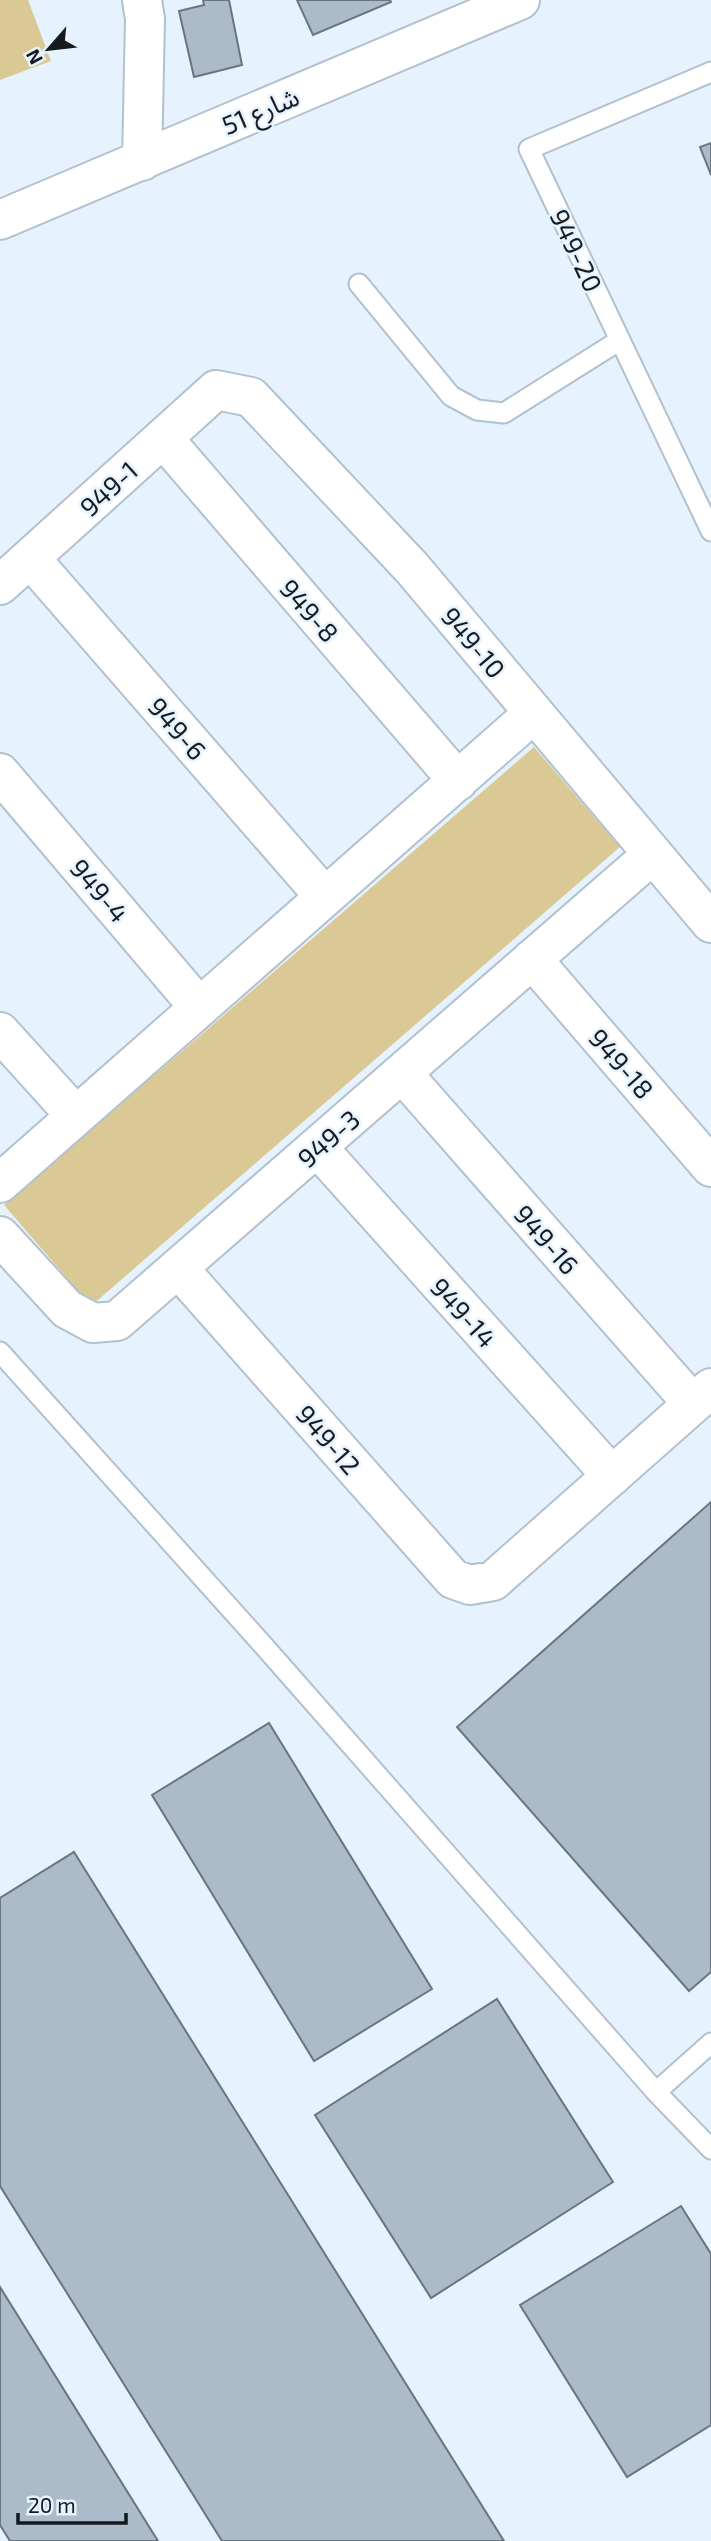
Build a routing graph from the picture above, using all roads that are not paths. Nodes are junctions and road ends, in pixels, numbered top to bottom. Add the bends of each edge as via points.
1 (142, 0) edge
2 (520, 0) edge
3 (711, 72) edge
4 (142, 161) junction
5 (0, 220) edge
6 (359, 284) dead end
7 (620, 340) junction
8 (216, 390) joint
9 (163, 438) junction
10 (711, 531) edge
11 (30, 558) junction
12 (0, 585) edge
13 (534, 713) junction
14 (0, 773) edge
15 (458, 781) junction
16 (653, 854) junction
17 (325, 897) junction
18 (711, 923) edge
19 (532, 959) junction
20 (200, 1007) junction
21 (0, 1032) edge
22 (401, 1073) junction
23 (76, 1116) junction
24 (317, 1147) junction
25 (711, 1167) edge
26 (0, 1183) edge
27 (0, 1236) edge
28 (178, 1268) junction
29 (0, 1352) edge
30 (702, 1396) edge
31 (612, 1476) junction
32 (711, 2043) edge
33 (656, 2092) junction
34 (711, 2149) edge

1 - 4 street
2 - 4 street, شارع 51
3 - 7 lane, 949-20 via 529,149
4 - 5 street, شارع 51
6 - 7 lane via 451,396 477,411 503,413
7 - 10 lane, 949-20
8 - 9 street, 949-1
8 - 13 street, 949-10 via 251,397 412,568
9 - 11 street, 949-1
9 - 15 street, 949-8
11 - 12 street, 949-1
11 - 17 street, 949-6
13 - 15 street
13 - 16 street, 949-10
14 - 20 street, 949-4
15 - 17 street
16 - 18 street, 949-10
16 - 19 street, 949-3
17 - 20 street
19 - 22 street, 949-3
19 - 25 street, 949-18
20 - 23 street
21 - 23 street
22 - 24 street, 949-3
22 - 30 street, 949-16
23 - 26 street
24 - 28 street, 949-3
24 - 31 street, 949-14
27 - 28 street, 949-3 via 68,1309 93,1323 117,1321
28 - 31 street, 949-12 via 453,1579 470,1586 493,1581
29 - 33 lane
30 - 31 street
32 - 33 lane
33 - 34 lane

